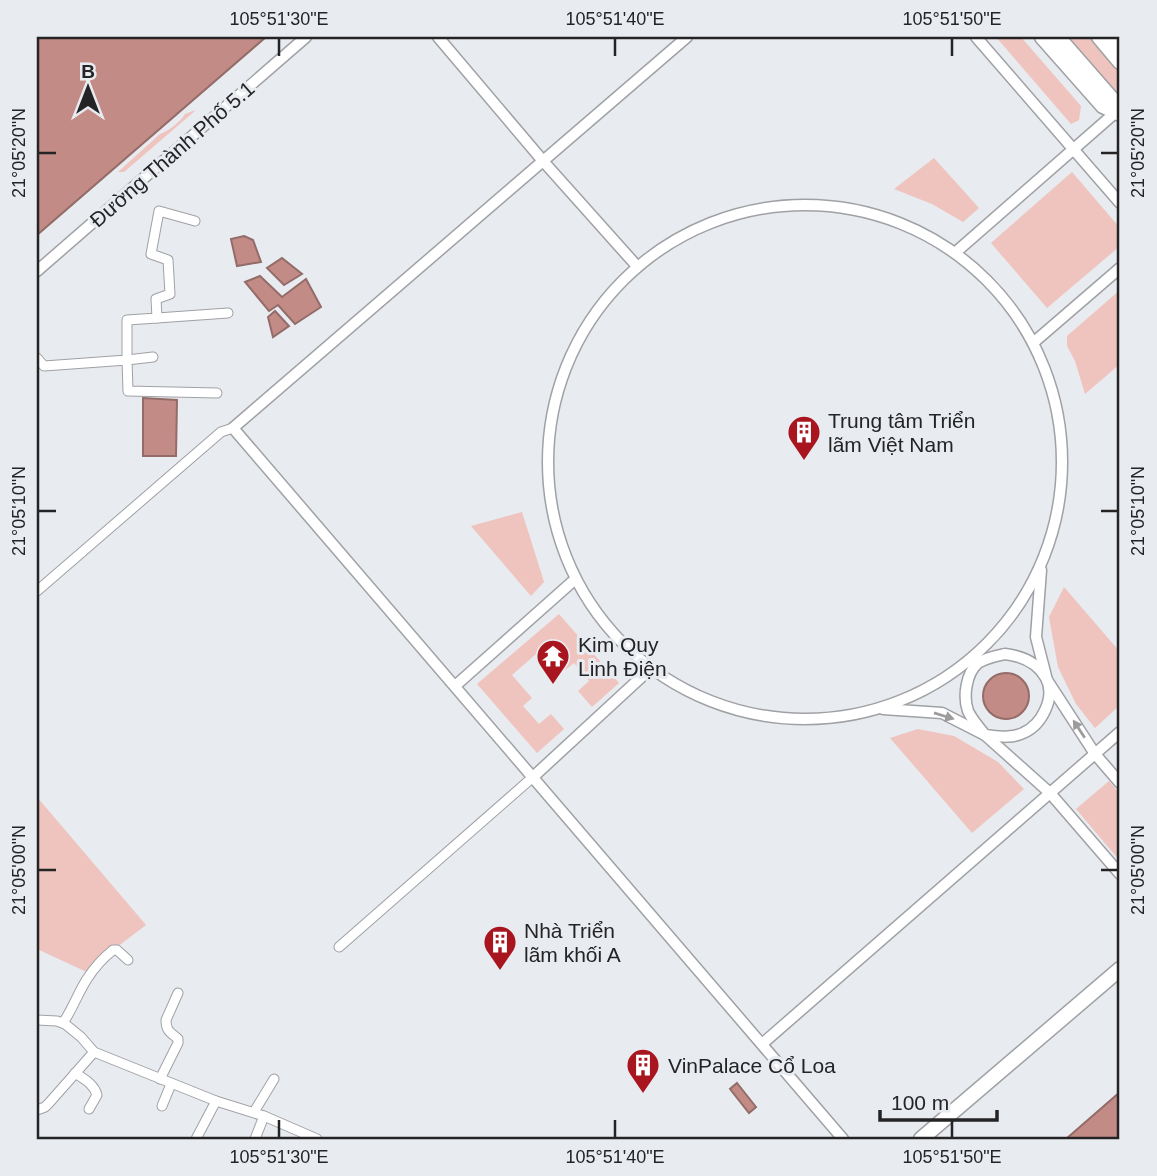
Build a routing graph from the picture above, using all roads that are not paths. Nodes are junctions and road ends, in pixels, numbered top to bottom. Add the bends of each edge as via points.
1 (306, 37) edge
2 (438, 37) edge
3 (687, 37) edge
4 (976, 37) edge
5 (1041, 37) edge
6 (1058, 37) edge
7 (1099, 37) edge
8 (1117, 47) edge
9 (1078, 68) junction
10 (1119, 111) edge
11 (1074, 149) junction
12 (543, 161) junction
13 (1120, 203) edge
14 (195, 221) dead end
15 (956, 252) junction
16 (635, 264) junction
17 (1120, 268) edge
18 (37, 271) edge
19 (228, 313) dead end
20 (157, 318) junction
21 (1034, 343) junction
22 (37, 358) edge
23 (153, 358) dead end
24 (127, 360) junction
25 (217, 393) dead end
26 (233, 429) junction
27 (1042, 561) junction
28 (572, 582) junction
29 (37, 591) edge
30 (976, 664) junction
31 (649, 670) junction
32 (1047, 680) junction
33 (455, 686) junction
34 (876, 709) junction
35 (1120, 732) edge
36 (985, 735) junction
37 (1095, 754) junction
38 (533, 777) junction
39 (1120, 783) edge
40 (1051, 793) junction
41 (1120, 874) edge
42 (339, 947) dead end
43 (128, 960) dead end
44 (1120, 969) edge
45 (177, 993) dead end
46 (37, 1020) edge
47 (63, 1023) junction
48 (762, 1044) junction
49 (94, 1052) junction
50 (75, 1073) junction
51 (160, 1079) junction
52 (274, 1079) dead end
53 (171, 1084) junction
54 (216, 1101) junction
55 (162, 1105) dead end
56 (89, 1108) dead end
57 (37, 1110) edge
58 (254, 1112) junction
59 (264, 1115) junction
60 (312, 1138) edge
61 (196, 1139) edge
62 (254, 1139) edge
63 (843, 1139) edge
64 (921, 1139) edge

1 - 18 street, Đường Thành Phố 5.1
2 - 12 street
3 - 12 street
4 - 11 street
5 - 9 main road
6 - 9 main road
7 - 8 main road
9 - 10 main road
10 - 11 street
11 - 13 street
11 - 15 street
12 - 16 street
12 - 26 street
14 - 20 street via 159,211 151,254 168,260 170,294 156,299
15 - 16 street via 900,222 821,206 758,210 714,220
15 - 21 street via 991,285
16 - 28 street via 578,341 554,429 549,519
17 - 21 street
19 - 20 street
20 - 24 street via 127,320
21 - 27 street via 1053,399 1057,431 1054,522
22 - 24 street via 44,366
23 - 24 street
24 - 25 street via 128,391
26 - 29 street via 221,432
26 - 33 street
27 - 30 street via 1023,606
27 - 32 street via 1036,637
28 - 31 street via 601,621
28 - 33 street
30 - 32 street via 992,656 1018,655
30 - 34 street via 926,691
30 - 36 street via 965,698 968,711
31 - 34 street via 738,708 781,716 831,718
31 - 38 street
32 - 36 street via 1047,705 1034,727 1010,737
37 -> 32 street
33 - 38 street
34 -> 36 street via 942,713
35 - 37 street
36 - 40 street
37 - 39 street
37 - 40 street
38 - 42 street
38 - 48 street
40 - 41 street
40 - 48 street
43 - 47 street via 117,950 108,954 85,981
44 - 64 main road
45 - 51 street via 166,1023 177,1043
46 - 47 street
47 - 49 street
48 - 63 street
49 - 50 street
49 - 51 street
50 - 56 street via 96,1090
50 - 57 street
51 - 53 street
52 - 58 street
53 - 54 street
53 - 55 street
54 - 58 street
54 - 61 street
58 - 59 street
59 - 60 street
59 - 62 street

